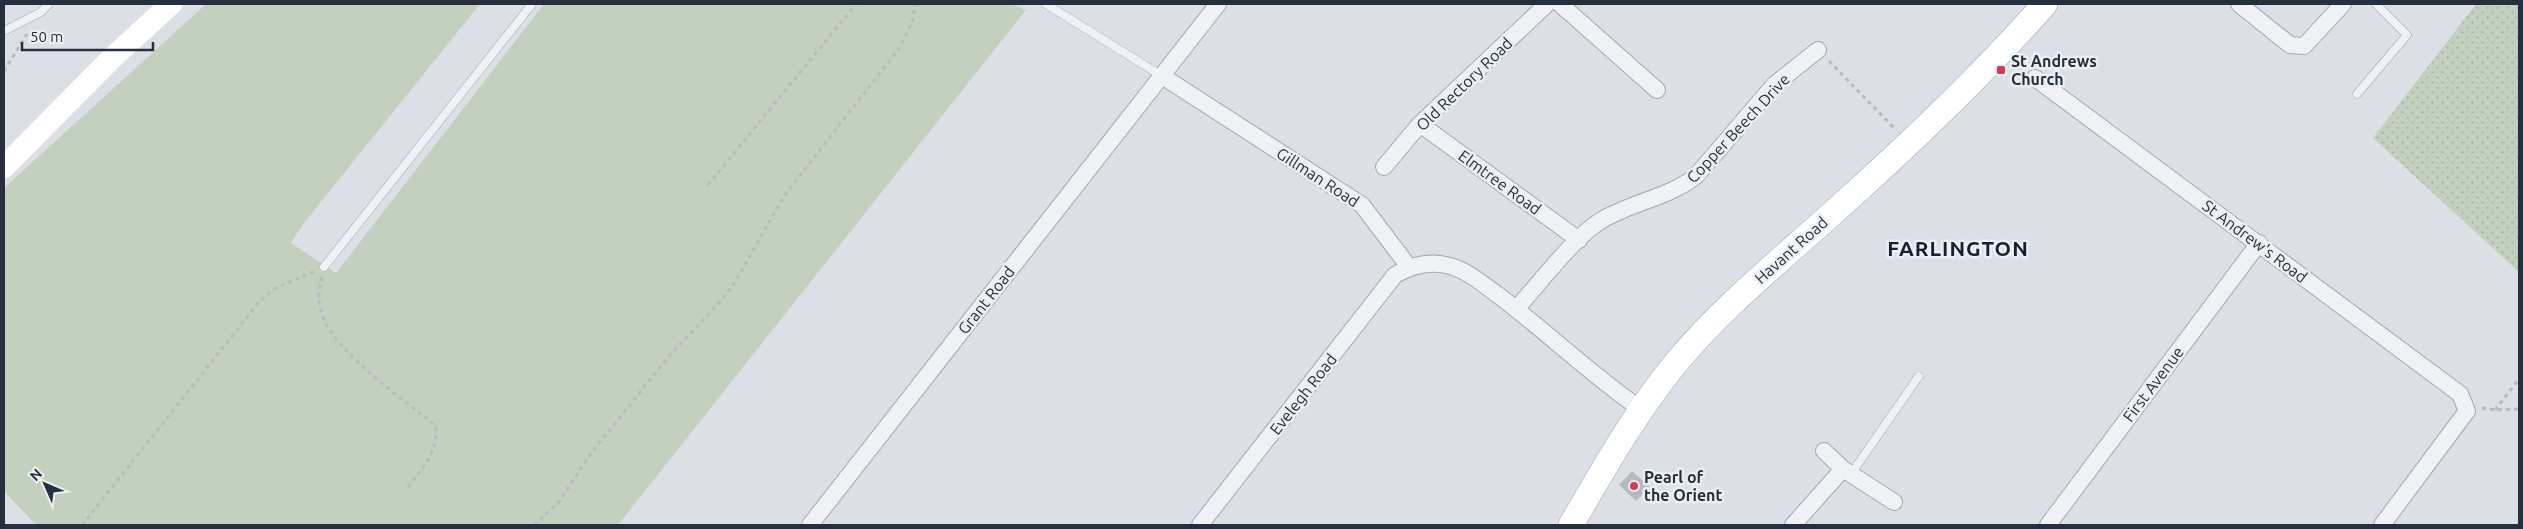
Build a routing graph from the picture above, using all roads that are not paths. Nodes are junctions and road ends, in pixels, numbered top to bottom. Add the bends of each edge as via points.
1 (49, 4) edge
2 (171, 4) edge
3 (532, 4) edge
4 (1046, 4) edge
5 (1218, 4) edge
6 (1547, 4) edge
7 (1560, 4) edge
8 (2045, 4) edge
9 (2239, 4) edge
10 (2342, 4) edge
11 (2376, 4) edge
12 (4, 31) edge
13 (1818, 50) road end
14 (1162, 76) junction
15 (2036, 78) dead end
16 (1657, 90) dead end
17 (2357, 94) dead end
18 (1420, 124) junction
19 (4, 167) edge
20 (1384, 167) dead end
21 (1579, 240) junction
22 (2259, 243) junction
23 (324, 267) road end
24 (1410, 267) junction
25 (1516, 309) junction
26 (1919, 376) dead end
27 (1642, 410) junction
28 (1824, 451) dead end
29 (1847, 472) junction
30 (1894, 502) dead end
31 (810, 525) edge
32 (1200, 525) edge
33 (1571, 525) edge
34 (1794, 525) edge
35 (2048, 525) edge
36 (2382, 525) edge

1 - 12 lane via 41,12
2 - 19 main road via 110,60
3 - 23 lane
4 - 14 lane, Gillman Road
5 - 14 street, Grant Road
6 - 18 street, Old Rectory Road
7 - 16 street
8 - 27 main road, Havant Road via 2002,52 1909,143 1747,290 1696,341
9 - 10 street via 2290,45 2304,46
11 - 17 lane via 2407,35
13 - 21 street, Copper Beech Drive via 1774,85 1696,176 1681,188 1602,220
14 - 24 street, Gillman Road via 1362,205
14 - 31 street, Grant Road
15 - 22 street, St Andrew's Road
18 - 20 street, Old Rectory Road
18 - 21 street, Elmtree Road
21 - 25 street, Copper Beech Drive
22 - 35 street, First Avenue
22 - 36 street, St Andrew's Road via 2460,394 2466,407
24 - 25 street via 1444,264 1463,270
24 - 32 street, Evelegh Road via 1395,276
25 - 27 street via 1614,391
26 - 29 lane
27 - 33 main road, Havant Road
28 - 29 street
29 - 30 street
29 - 34 street

